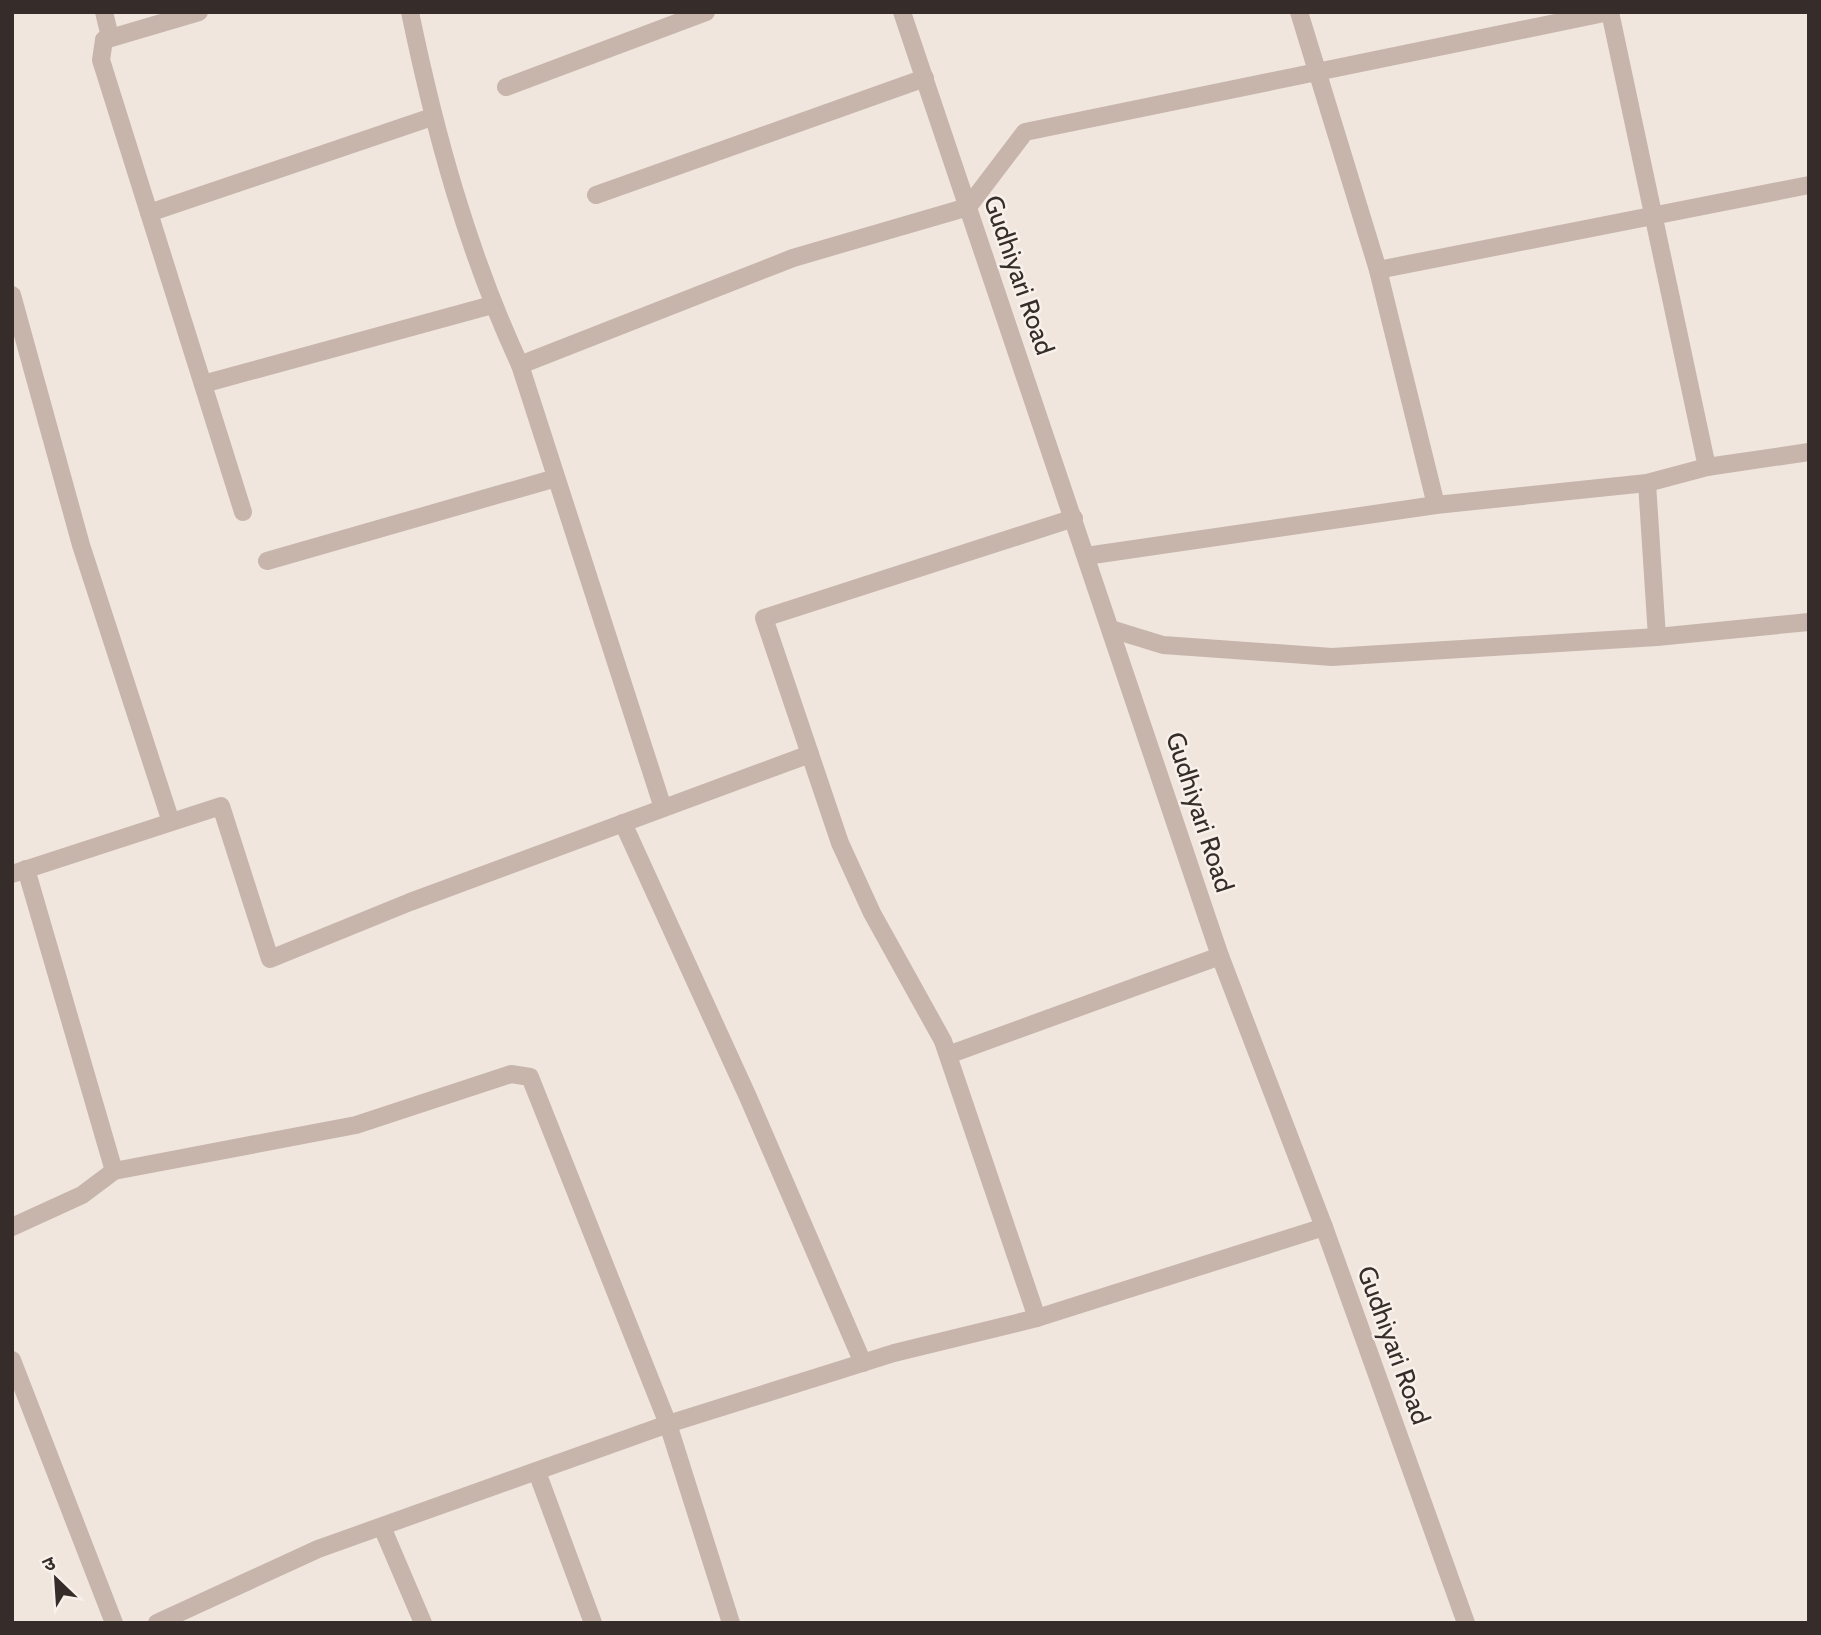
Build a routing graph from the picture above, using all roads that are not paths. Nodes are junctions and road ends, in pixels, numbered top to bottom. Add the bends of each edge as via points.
1 (104, 12) edge
2 (199, 12) edge
3 (410, 12) edge
4 (706, 12) edge
5 (902, 12) edge
6 (1299, 12) edge
7 (1610, 12) edge
8 (104, 40) junction
9 (1315, 70) junction
10 (925, 78) junction
11 (506, 87) dead end
12 (432, 117) junction
13 (1809, 185) edge
14 (596, 195) dead end
15 (968, 207) junction
16 (149, 212) junction
17 (1653, 215) junction
18 (1378, 270) junction
19 (12, 295) edge
20 (492, 305) junction
21 (520, 365) junction
22 (203, 384) junction
23 (1809, 452) edge
24 (1707, 467) junction
25 (556, 478) junction
26 (1647, 483) junction
27 (1436, 505) junction
28 (243, 512) dead end
29 (1074, 518) junction
30 (1086, 556) junction
31 (267, 561) dead end
32 (1809, 622) edge
33 (1111, 629) junction
34 (1657, 637) junction
35 (810, 754) junction
36 (663, 808) junction
37 (170, 822) junction
38 (624, 823) junction
39 (19, 872) edge
40 (1220, 956) junction
41 (948, 1055) junction
42 (114, 1171) junction
43 (12, 1227) edge
44 (1324, 1227) junction
45 (1037, 1318) junction
46 (12, 1360) edge
47 (863, 1363) junction
48 (668, 1424) junction
49 (537, 1472) junction
50 (382, 1527) junction
51 (114, 1623) edge
52 (157, 1623) edge
53 (422, 1623) edge
54 (593, 1623) edge
55 (731, 1623) edge
56 (1466, 1623) edge

1 - 8 street via 110,37
2 - 8 street
3 - 12 street
4 - 11 street
5 - 10 street, Gudhiyari Road
6 - 9 street
7 - 9 street
7 - 17 street
8 - 16 street via 101,60
9 - 15 street via 1025,132
9 - 18 street
10 - 14 street
10 - 15 street, Gudhiyari Road
12 - 16 street
12 - 20 street
13 - 17 street
15 - 21 street via 793,258
15 - 29 street, Gudhiyari Road
16 - 22 street
17 - 18 street
17 - 24 street
18 - 27 street
19 - 37 street via 81,545
20 - 21 street
20 - 22 street
21 - 25 street
22 - 28 street
23 - 24 street
24 - 26 street
25 - 31 street
25 - 36 street
26 - 27 street
26 - 34 street
27 - 30 street
29 - 30 street, Gudhiyari Road
29 - 35 street via 764,618
30 - 33 street, Gudhiyari Road
32 - 34 street
33 - 34 street via 1163,645 1332,657
33 - 40 street, Gudhiyari Road
35 - 36 street
35 - 41 street via 839,843
36 - 38 street
37 - 38 street via 221,806 270,959
37 - 39 street
38 - 47 street
39 - 42 street
40 - 41 street
40 - 44 street, Gudhiyari Road
41 - 45 street
42 - 43 street via 82,1195
42 - 48 street via 356,1125 510,1074 530,1077
44 - 45 street
44 - 56 street, Gudhiyari Road
45 - 47 street
46 - 51 street
47 - 48 street
48 - 49 street
48 - 55 street
49 - 50 street
49 - 54 street
50 - 52 street via 318,1549
50 - 53 street

